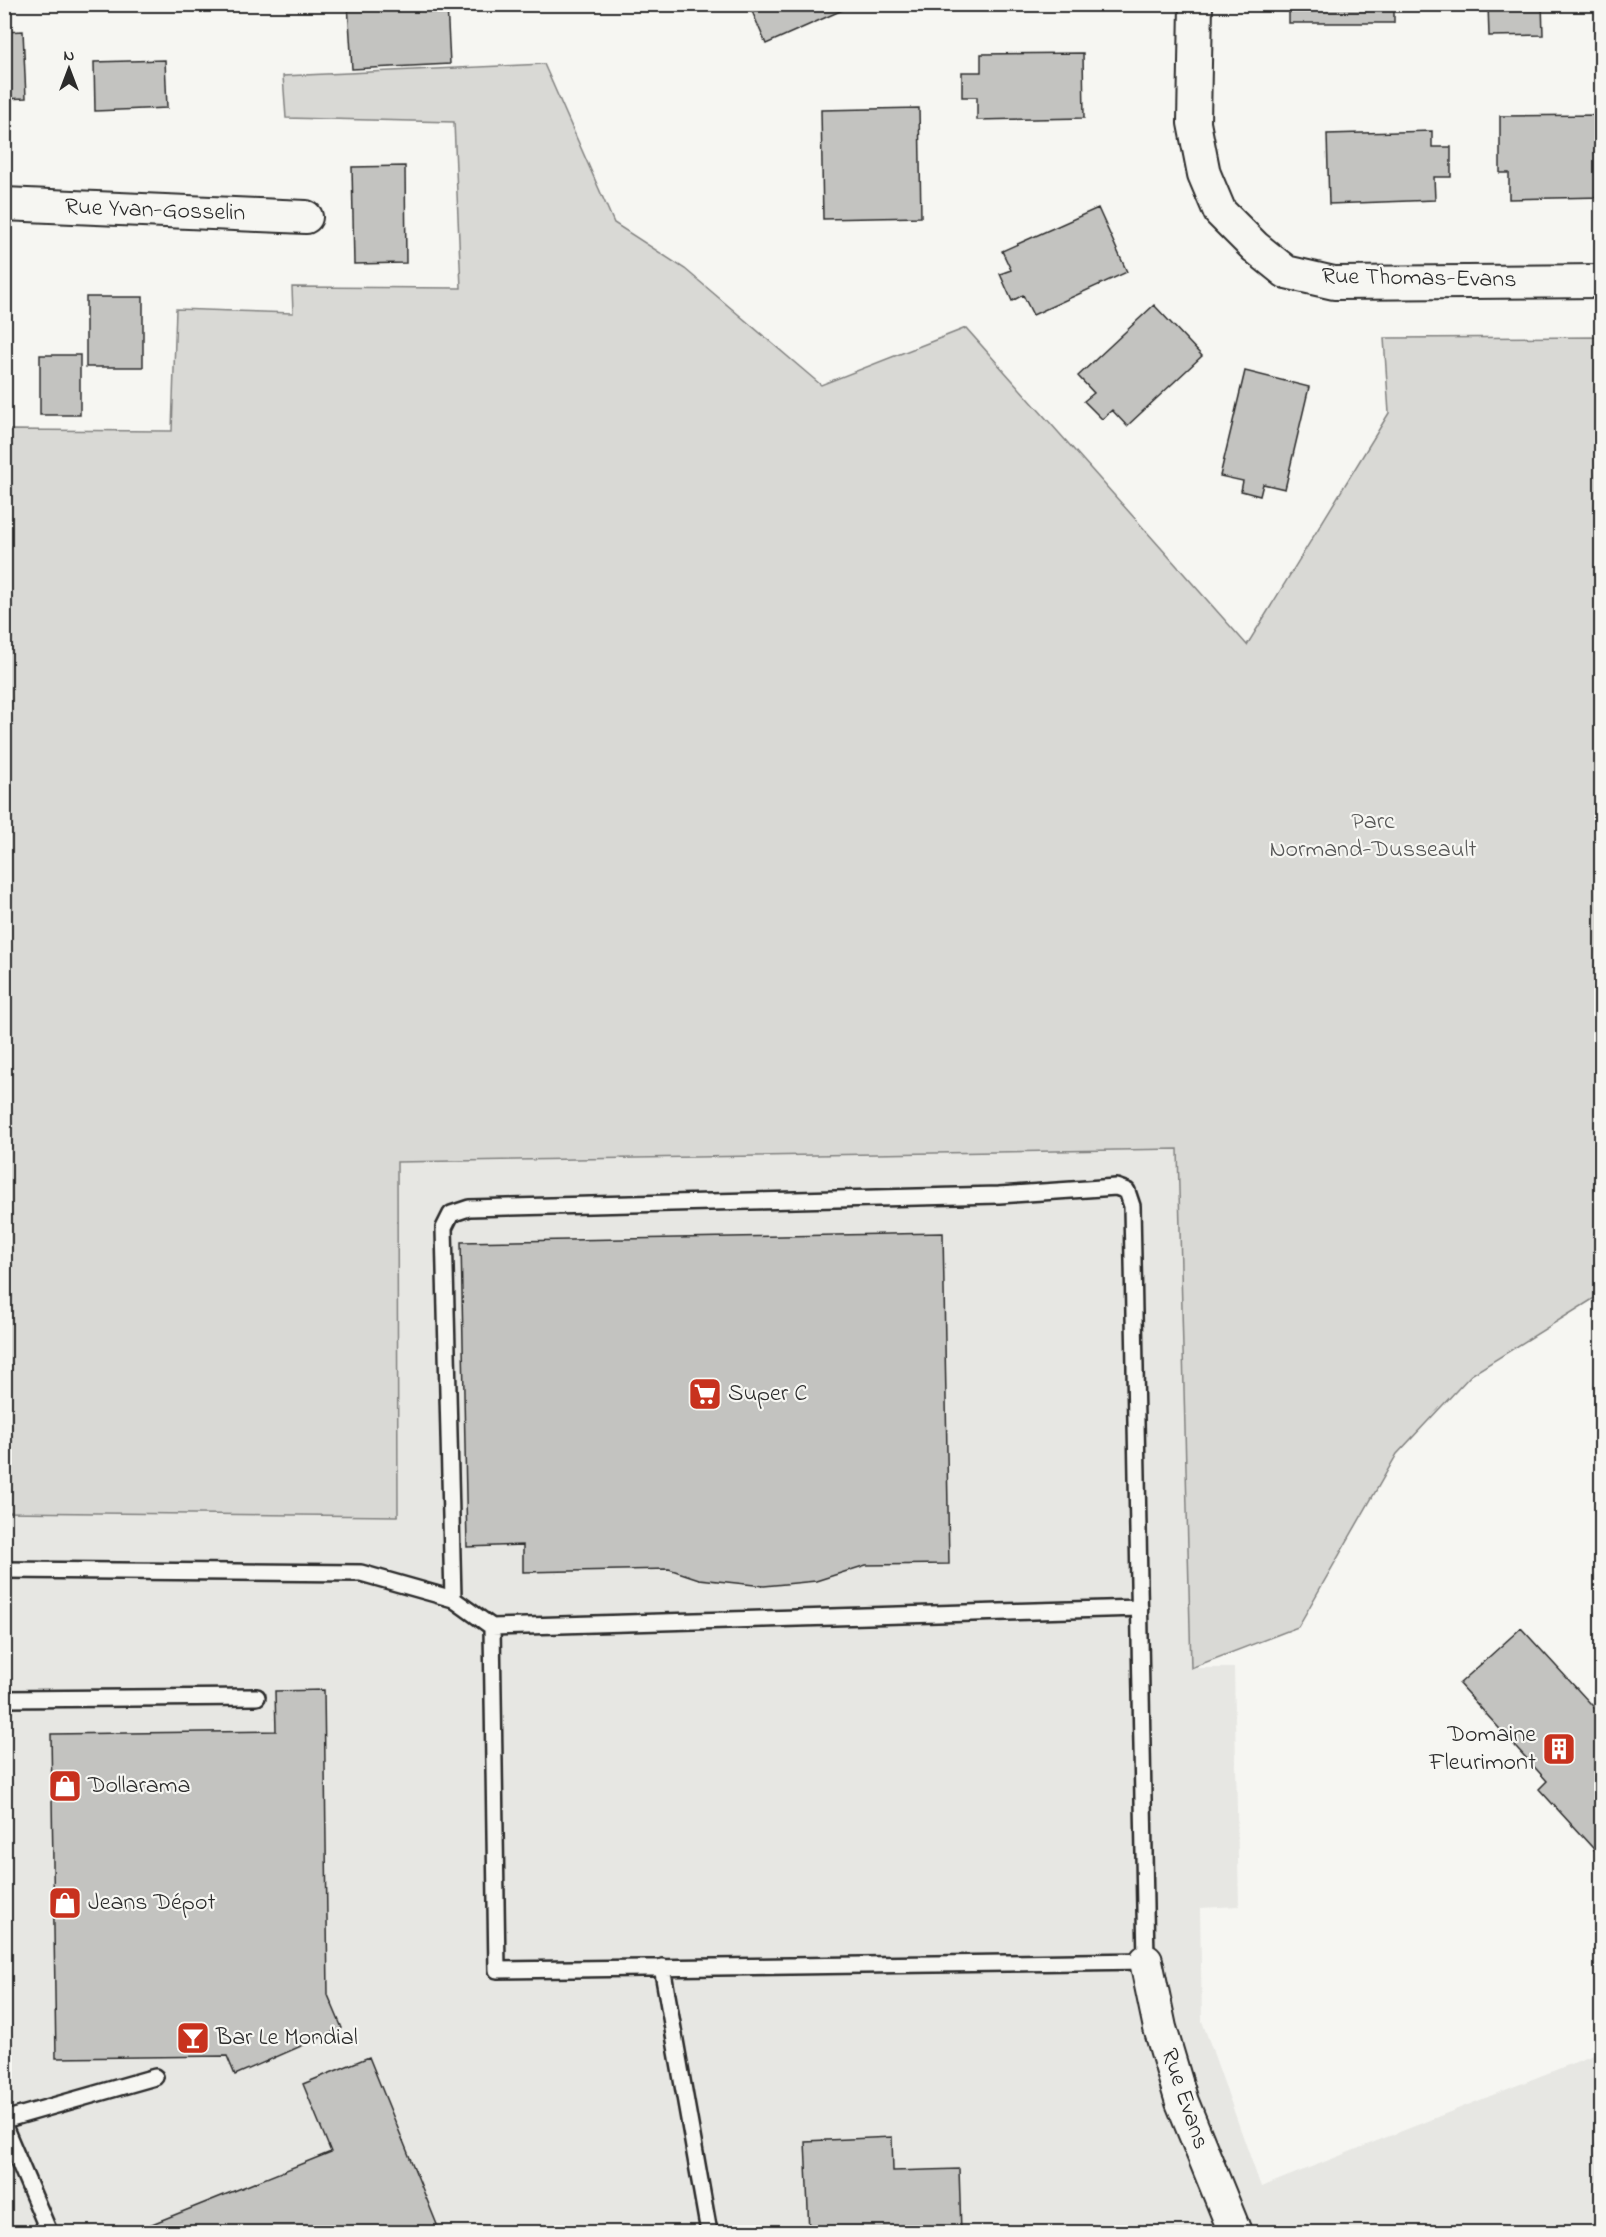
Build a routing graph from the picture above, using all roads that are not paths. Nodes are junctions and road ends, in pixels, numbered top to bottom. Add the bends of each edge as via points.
1 (1196, 4) edge
2 (4, 204) edge
3 (306, 217) dead end
4 (1602, 280) edge
5 (4, 1570) edge
6 (453, 1599) junction
7 (1140, 1608) junction
8 (492, 1627) junction
9 (257, 1697) dead end
10 (4, 1699) edge
11 (1146, 1961) junction
12 (662, 1967) junction
13 (155, 2077) dead end
14 (4, 2120) edge
15 (4, 2126) edge
16 (49, 2232) edge
17 (709, 2232) edge
18 (1236, 2232) edge

1 - 4 street, Rue Thomas-Evans via 1194,123 1204,174 1221,212 1286,272 1334,283
2 - 3 street, Rue Yvan-Gosselin
5 - 6 lane via 361,1574
6 - 7 lane via 444,1228 451,1214 470,1208 999,1195 1116,1187 1127,1191 1132,1206
6 - 8 lane
7 - 8 lane
7 - 11 lane
8 - 12 lane via 498,1970
9 - 10 lane
11 - 12 lane
11 - 18 street, Rue Evans via 1160,2028 1182,2102
12 - 17 lane
13 - 14 lane
15 - 16 lane

